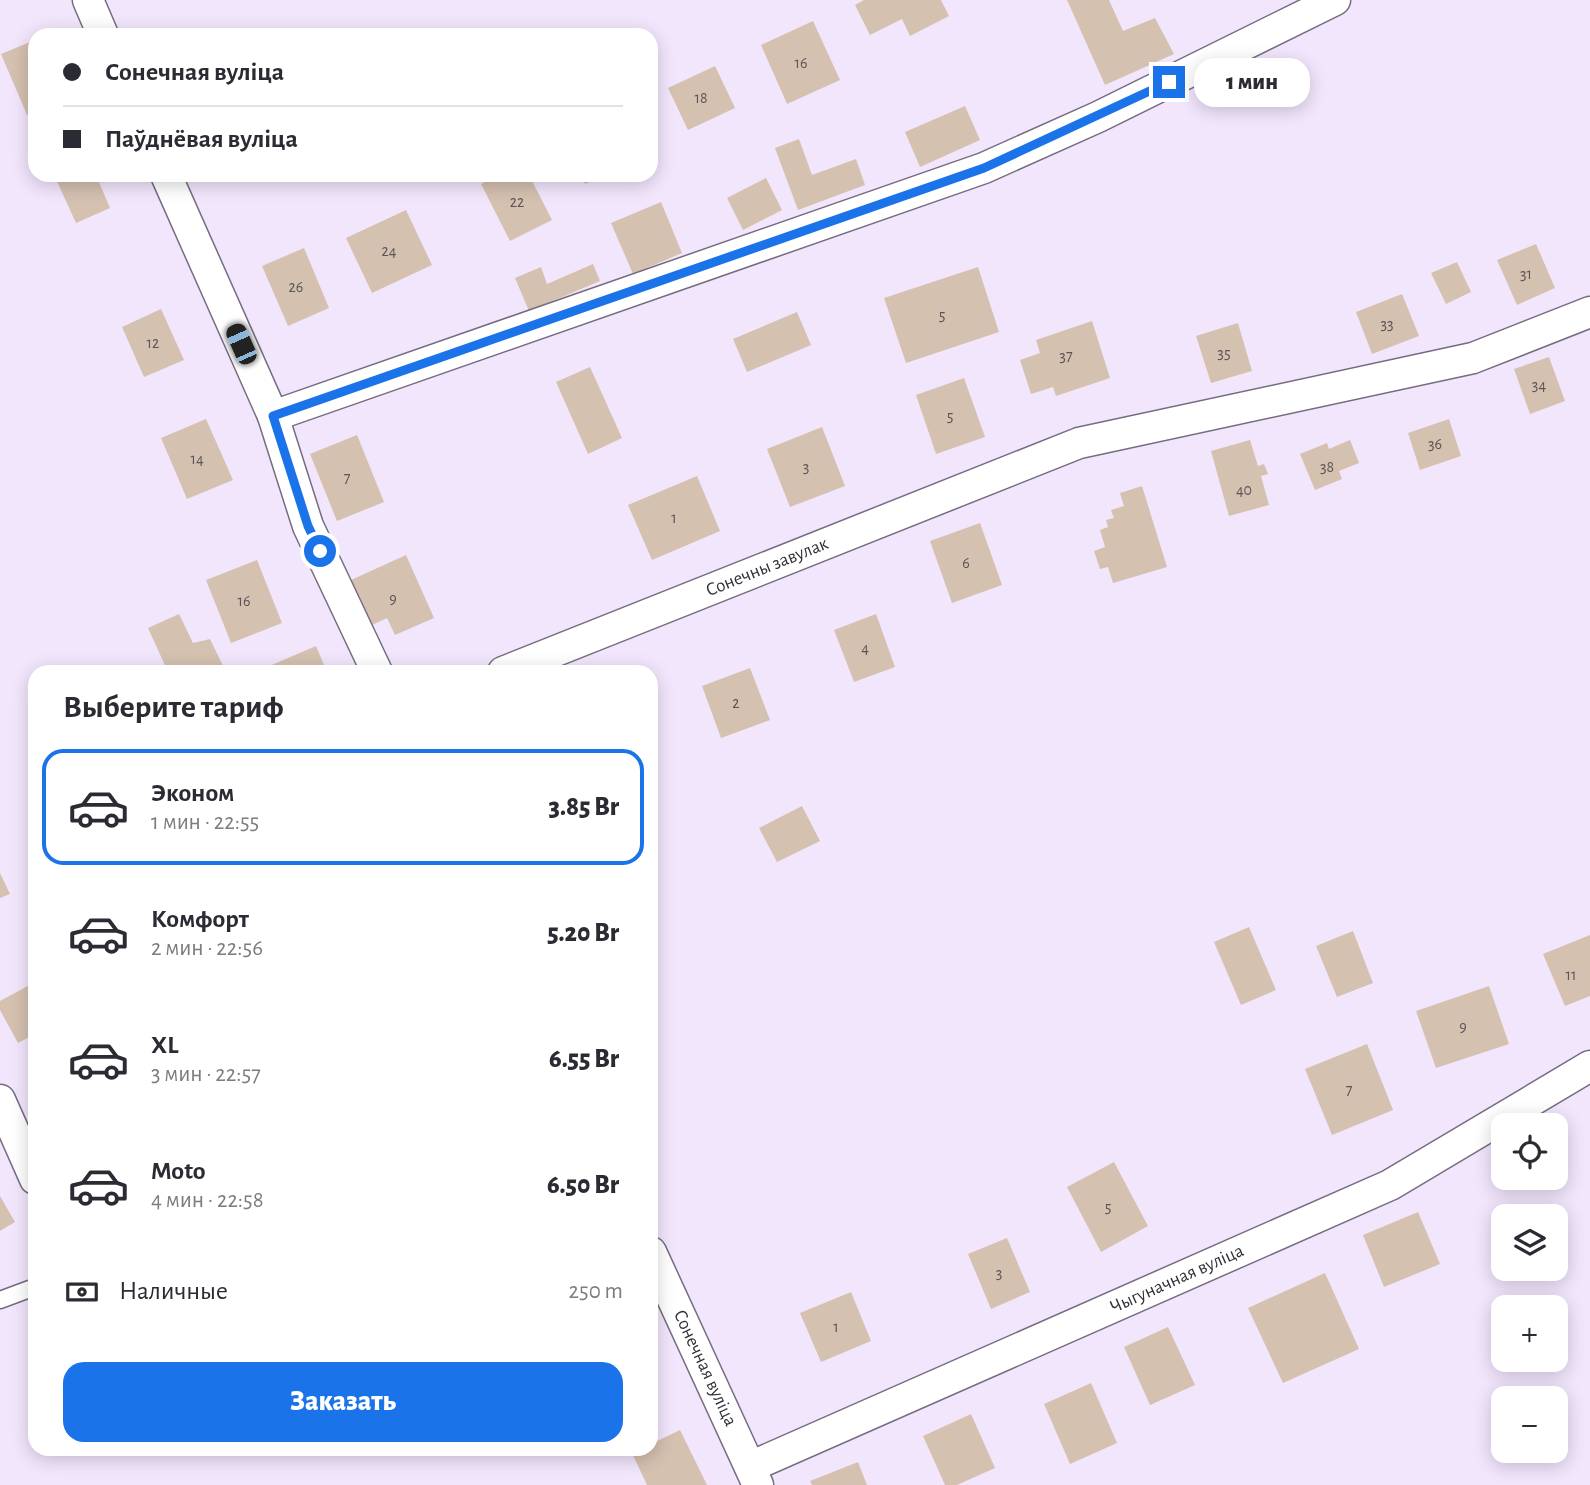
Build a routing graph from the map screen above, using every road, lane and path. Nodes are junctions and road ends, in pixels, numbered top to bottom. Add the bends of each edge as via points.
1 (1335, 0) edge
2 (92, 1) edge
3 (101, 28) edge
4 (169, 182) edge
5 (1590, 312) edge
6 (273, 416) junction
7 (374, 665) edge
8 (521, 665) edge
9 (1590, 1066) edge
10 (0, 1100) edge
11 (28, 1163) edge
12 (658, 1267) edge
13 (28, 1290) edge
14 (0, 1300) edge
15 (754, 1476) edge

1 - 6 street via 984,168
2 - 3 street
4 - 6 street
5 - 8 street, Сонечны завулак via 1473,358 1079,443
6 - 7 street via 308,526
9 - 15 street, Чыгуначная вуліца via 1390,1185
10 - 11 street
12 - 15 street, Сонечная вуліца
13 - 14 lane

